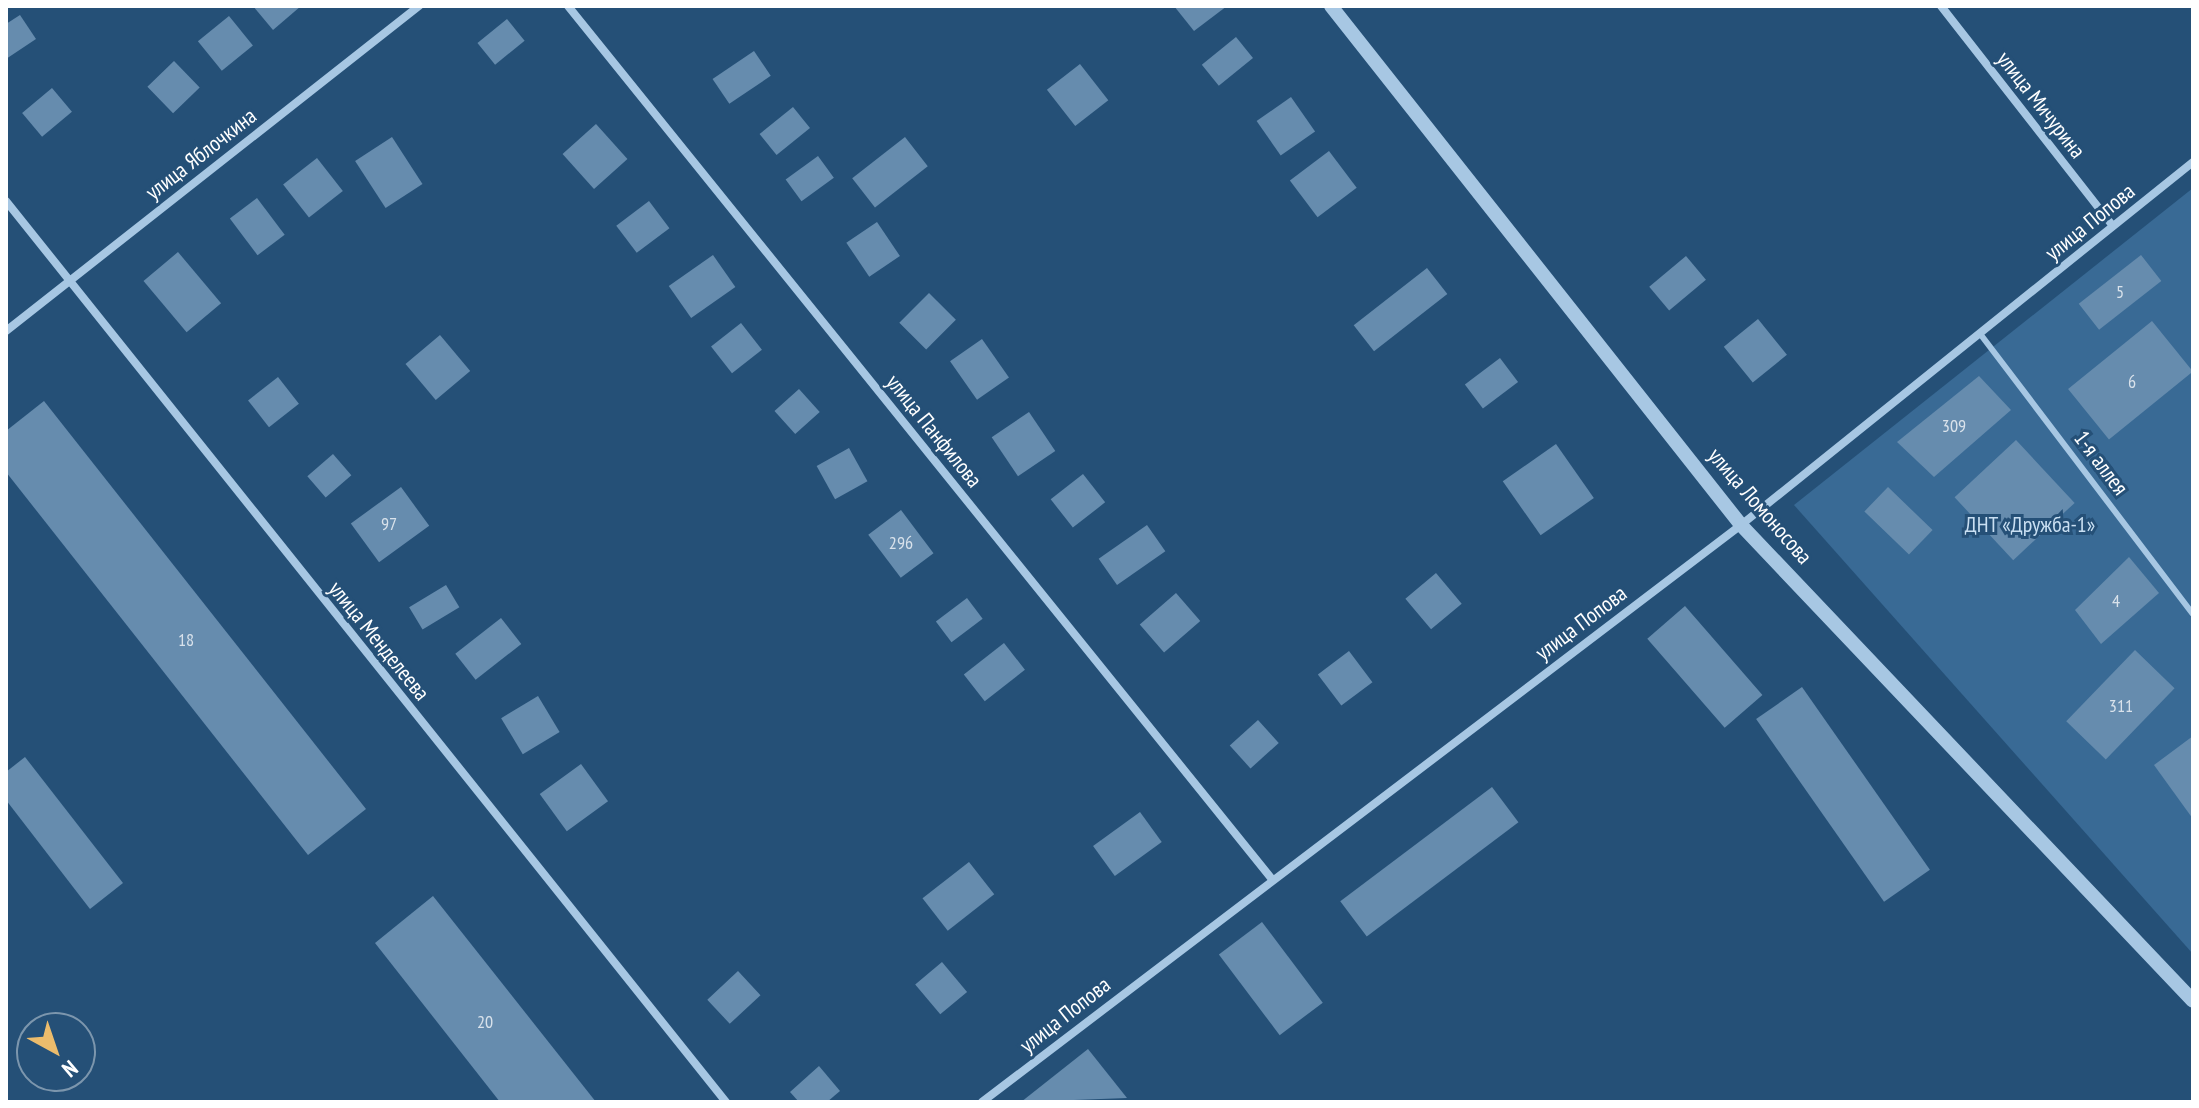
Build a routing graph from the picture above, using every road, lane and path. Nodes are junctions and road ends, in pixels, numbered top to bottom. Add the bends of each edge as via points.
1 (419, 6) edge
2 (568, 6) edge
3 (1331, 6) edge
4 (1941, 6) edge
5 (2193, 162) edge
6 (6, 201) edge
7 (2113, 226) junction
8 (68, 281) junction
9 (6, 331) edge
10 (1981, 335) junction
11 (1741, 525) junction
12 (2193, 614) edge
13 (1272, 879) junction
14 (2193, 1001) edge
15 (726, 1102) edge
16 (982, 1102) edge

1 - 8 street, улица Яблочкина
2 - 13 street, улица Панфилова
3 - 11 street, улица Ломоносова
4 - 7 street, улица Мичурина
5 - 7 street, улица Попова
6 - 8 street, улица Менделеева
7 - 10 street, улица Попова
8 - 9 street, улица Яблочкина
8 - 15 street, улица Менделеева
10 - 11 street, улица Попова
10 - 12 lane, 1-я аллея
11 - 13 street, улица Попова
11 - 14 street, улица Ломоносова
13 - 16 street, улица Попова

